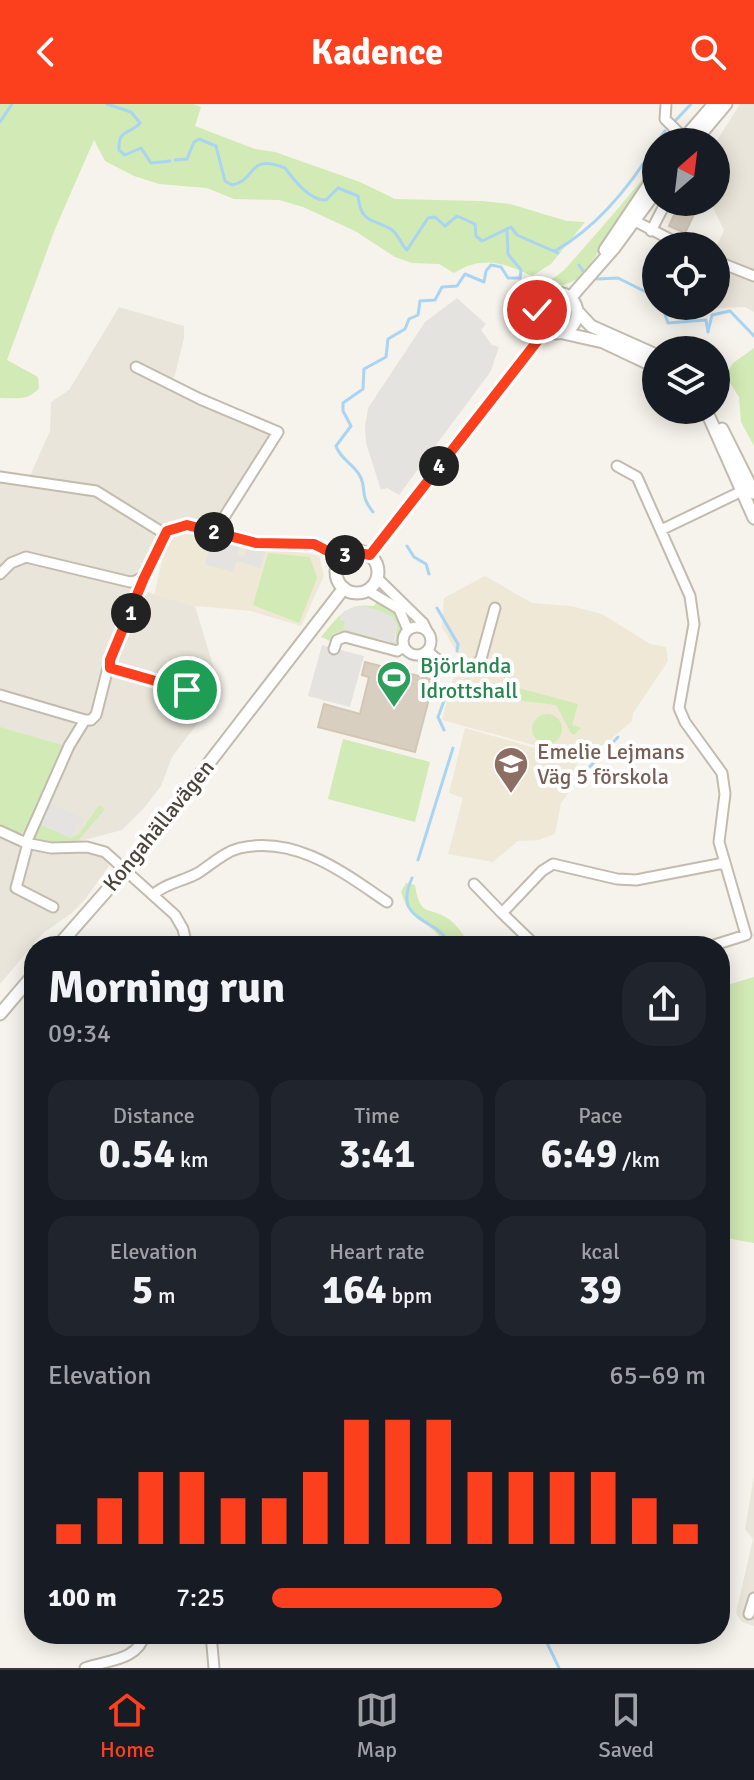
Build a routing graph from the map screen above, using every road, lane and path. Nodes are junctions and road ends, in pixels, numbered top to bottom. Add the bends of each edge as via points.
1 (666, 104) edge
2 (714, 104) edge
3 (726, 104) edge
4 (674, 128) edge
5 (696, 128) edge
6 (701, 128) edge
7 (642, 199) edge
8 (642, 206) edge
9 (659, 216) edge
10 (631, 218) junction
11 (651, 231) joint
12 (730, 267) edge
13 (754, 276) edge
14 (571, 297) junction
15 (578, 312) junction
16 (546, 330) junction
17 (563, 332) junction
18 (642, 349) edge
19 (642, 360) edge
20 (136, 367) dead end
21 (715, 424) edge
22 (617, 466) dead end
23 (0, 477) edge
24 (749, 490) edge
25 (754, 518) edge
26 (661, 530) junction
27 (217, 533) junction
28 (165, 534) junction
29 (370, 555) junction
30 (341, 558) junction
31 (0, 574) edge
32 (144, 578) junction
33 (377, 578) junction
34 (344, 588) junction
35 (367, 590) junction
36 (495, 608) dead end
37 (408, 630) junction
38 (427, 631) junction
39 (404, 647) junction
40 (334, 649) dead end
41 (428, 651) junction
42 (110, 668) junction
43 (187, 690) dead end
44 (0, 695) edge
45 (85, 720) junction
46 (0, 831) edge
47 (27, 843) junction
48 (724, 863) junction
49 (126, 869) junction
50 (474, 884) dead end
51 (154, 894) junction
52 (387, 902) dead end
53 (53, 907) dead end
54 (502, 913) junction
55 (67, 936) edge
56 (184, 936) edge
57 (526, 936) edge
58 (730, 940) edge
59 (24, 986) edge
60 (0, 1014) edge
61 (754, 1598) edge
62 (749, 1614) dead end
63 (142, 1644) edge
64 (212, 1644) edge
65 (87, 1667) edge
66 (214, 1668) edge

1 - 4 street via 665,119
2 - 5 street
3 - 6 street
7 - 10 street
8 - 10 street
9 - 11 street
10 - 11 street
10 - 14 street
12 - 13 street
14 - 15 street
14 - 16 street via 555,292 541,300 537,316
15 - 17 street via 575,323
15 - 18 street via 591,326
16 - 17 street
16 - 29 street
17 - 19 street via 603,342
20 - 27 street via 278,432
21 - 24 street
22 - 26 street via 637,477
23 - 28 street via 96,491
24 - 25 street
24 - 26 street
26 - 48 street via 693,611 679,708 722,773 719,842
27 - 28 street via 187,525
27 - 30 street via 256,543 314,544
28 - 32 street
29 - 30 street via 353,552
29 - 33 street
30 - 34 street via 337,576
31 - 32 street via 26,557 130,582
32 - 42 street
33 - 35 street
33 - 38 street
34 - 35 street via 355,593
34 - 49 street, Kongahällavägen
35 - 37 street via 396,606
36 - 41 street via 477,666 463,670
37 - 38 street
37 - 39 street
38 - 41 street
39 - 40 street via 397,651 345,637
39 - 41 street via 415,655
42 - 43 street
42 - 45 street via 96,715
44 - 45 street
45 - 47 street
46 - 47 street
47 - 49 street via 96,848
47 - 53 street via 16,888
48 - 54 street via 636,880 553,864
48 - 58 street via 746,935
49 - 51 street
49 - 55 street, Kongahällavägen
50 - 54 street
51 - 52 street via 231,851 269,847 312,856
51 - 56 street
54 - 57 street
59 - 60 street
61 - 62 street
63 - 65 street via 130,1654
64 - 66 street

